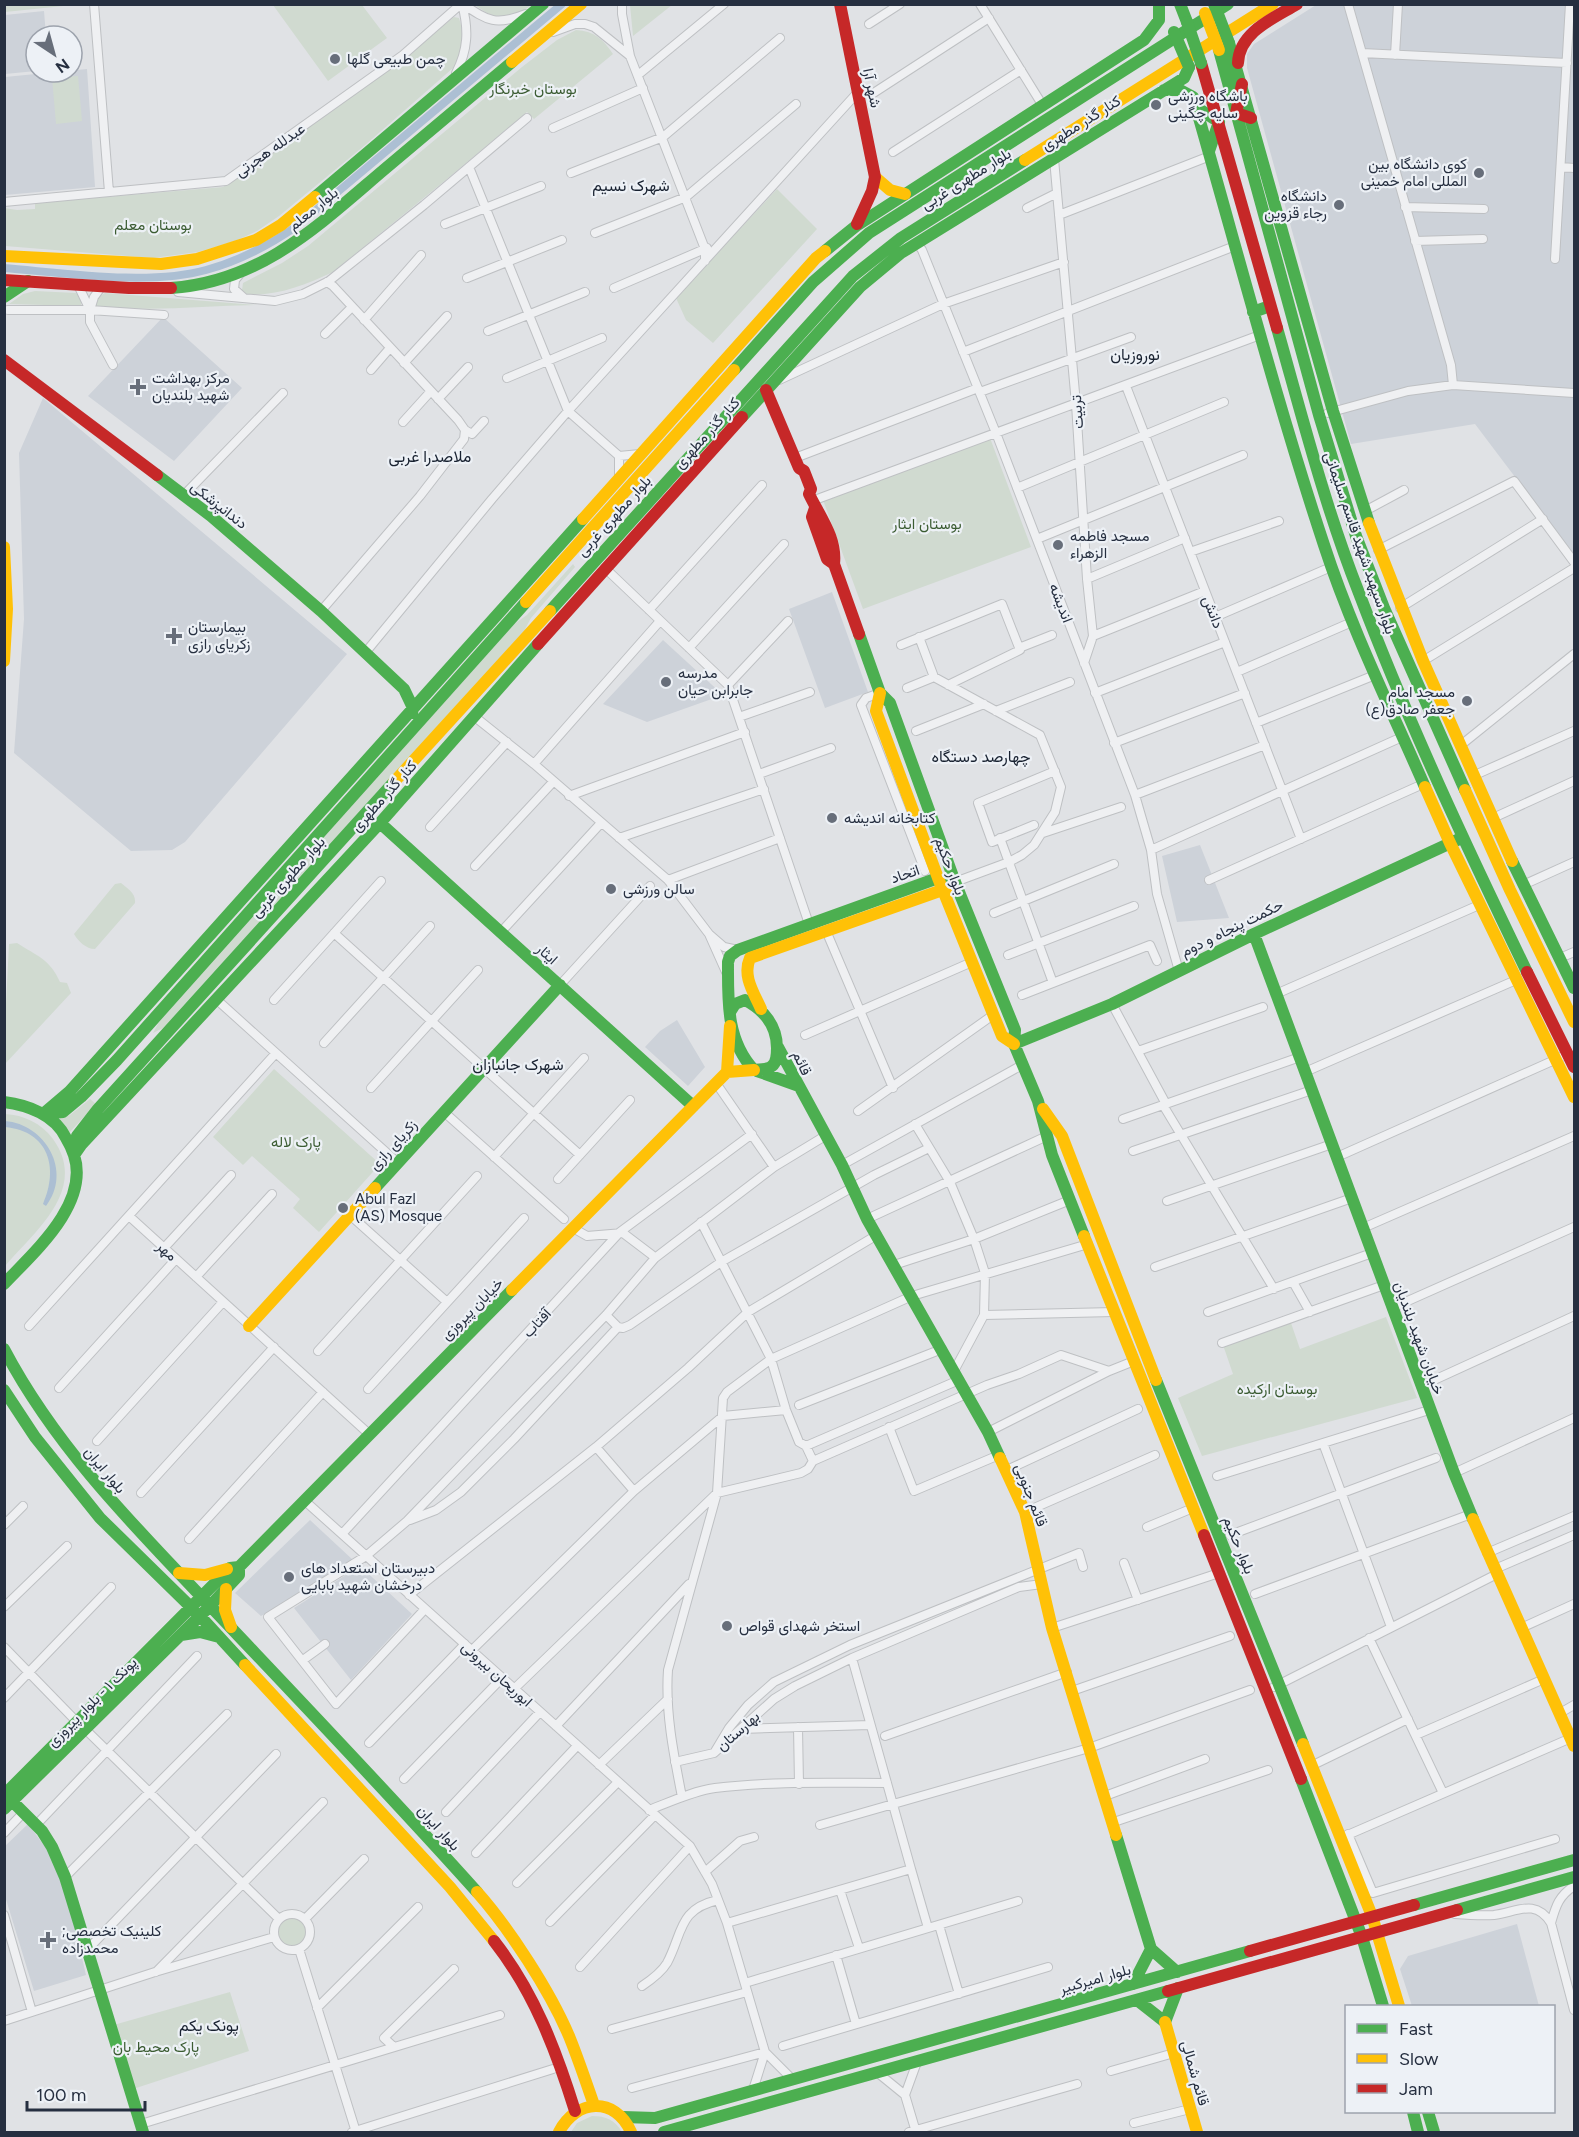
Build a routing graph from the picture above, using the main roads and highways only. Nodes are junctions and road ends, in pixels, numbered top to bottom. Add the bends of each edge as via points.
1 (581, 4) edge
2 (840, 4) edge
3 (1159, 4) edge
4 (1180, 4) edge
5 (1228, 4) edge
6 (1273, 4) edge
7 (1297, 4) edge
8 (541, 6) edge
9 (1207, 7) edge
10 (1144, 40) junction
11 (1224, 46) junction
12 (1237, 67) junction
13 (1242, 84) junction
14 (1163, 90) junction
15 (1196, 107) junction
16 (1236, 112) junction
17 (1251, 118) junction
18 (1219, 122) junction
19 (1209, 153) junction
20 (875, 177) junction
21 (905, 194) junction
22 (856, 225) junction
23 (6, 255) edge
24 (4, 280) edge
25 (28, 281) junction
26 (4, 297) edge
27 (1270, 306) junction
28 (1253, 312) junction
29 (810, 323) junction
30 (806, 346) junction
31 (4, 360) edge
32 (769, 386) junction
33 (676, 414) junction
34 (669, 444) junction
35 (705, 457) junction
36 (675, 471) junction
37 (1302, 476) junction
38 (1322, 485) junction
39 (1310, 500) junction
40 (588, 534) junction
41 (4, 547) edge
42 (605, 549) junction
43 (567, 557) junction
44 (584, 573) junction
45 (1358, 592) junction
46 (1352, 622) junction
47 (487, 626) junction
48 (486, 648) junction
49 (462, 652) junction
50 (4, 661) edge
51 (524, 661) junction
52 (498, 667) junction
53 (1432, 682) junction
54 (404, 688) junction
55 (500, 688) junction
56 (425, 693) junction
57 (880, 693) junction
58 (1425, 698) junction
59 (413, 708) junction
60 (1436, 723) junction
61 (409, 734) junction
62 (1417, 734) junction
63 (1448, 750) junction
64 (1427, 758) junction
65 (380, 823) junction
66 (1463, 837) junction
67 (1450, 843) junction
68 (1505, 843) junction
69 (1492, 849) junction
70 (333, 873) junction
71 (309, 876) junction
72 (938, 878) junction
73 (955, 882) junction
74 (944, 891) junction
75 (311, 897) junction
76 (1254, 934) junction
77 (560, 985) junction
78 (1575, 988) edge
79 (761, 1009) junction
80 (730, 1012) junction
81 (1575, 1022) edge
82 (730, 1026) junction
83 (1014, 1044) junction
84 (778, 1047) junction
85 (1575, 1066) edge
86 (754, 1070) junction
87 (727, 1072) junction
88 (98, 1079) junction
89 (799, 1086) junction
90 (113, 1093) junction
91 (1575, 1097) edge
92 (8, 1100) edge
93 (1038, 1101) junction
94 (693, 1106) junction
95 (43, 1114) junction
96 (74, 1155) junction
97 (4, 1284) edge
98 (249, 1326) road end
99 (4, 1349) edge
100 (4, 1390) edge
101 (235, 1567) junction
102 (179, 1573) junction
103 (226, 1589) junction
104 (206, 1601) junction
105 (195, 1611) junction
106 (233, 1630) junction
107 (180, 1635) junction
108 (220, 1637) junction
109 (81, 1726) junction
110 (1573, 1742) edge
111 (7, 1802) edge
112 (1575, 1860) edge
113 (1575, 1877) edge
114 (1372, 1916) junction
115 (1355, 1920) junction
116 (1376, 1933) junction
117 (1362, 1937) junction
118 (1151, 1949) junction
119 (1177, 1972) junction
120 (1133, 1984) junction
121 (1178, 1988) junction
122 (1137, 2000) junction
123 (1382, 2005) edge
124 (1398, 2005) edge
125 (1165, 2022) junction
126 (594, 2105) junction
127 (575, 2111) junction
128 (1413, 2113) edge
129 (1428, 2113) edge
130 (623, 2117) junction
131 (142, 2128) edge
132 (559, 2133) edge
133 (631, 2133) edge
134 (664, 2133) edge
135 (1197, 2133) edge
136 (1418, 2133) edge
137 (1434, 2133) edge

1 - 25 main road, بلوار معلم via 294,244 267,261 203,285 163,290
2 - 20 main road, شهر آرا
3 - 10 main road via 1157,24
4 - 18 main road, بلوار سپهبد شهید قاسم سلیمانی, bridge
5 - 34 main road, بلوار مطهری غربی via 861,238 813,282
6 - 29 main road, بلوار مطهری غربی via 901,238 853,276
7 - 12 main road via 1247,39 1240,49
8 - 23 main road, بلوار معلم via 308,203 256,240 197,259 161,264
9 - 11 main road, بلوار سپهبد شهید قاسم سلیمانی, bridge
10 - 14 main road, کنار گذر مطهری, bridge via 1165,28 1174,32 1189,67 1184,78
10 - 21 main road
11 - 12 main road
11 - 16 main road, بلوار سپهبد شهید قاسم سلیمانی
12 - 13 main road
13 - 16 main road
13 - 17 main road
14 - 15 main road via 1187,93
14 - 30 main road, کنار گذر مطهری via 875,273
15 - 18 main road
15 - 19 main road
16 - 17 main road
16 - 58 main road, بلوار سپهبد شهید قاسم سلیمانی via 1356,536
17 - 53 main road via 1365,511
18 - 19 main road
18 - 27 main road, بلوار سپهبد شهید قاسم سلیمانی
19 - 28 main road
20 - 21 main road via 890,190
20 - 22 main road
21 - 22 main road
22 - 33 main road via 816,258
24 - 25 main road, بلوار معلم
25 - 26 main road
27 - 28 main road
27 - 38 main road, بلوار سپهبد شهید قاسم سلیمانی
28 - 37 main road
29 - 30 main road
29 - 36 main road, بلوار مطهری غربی
30 - 32 main road, کنار گذر مطهری
31 - 54 main road, دندانپزشکی via 237,538
32 - 35 main road, کنار گذر مطهری
32 - 57 main road, بلوار حکیم via 797,463 797,474 821,514 836,555 834,564
33 - 34 main road
33 - 47 main road
34 - 40 main road, بلوار مطهری غربی
35 - 36 main road
35 - 51 main road, کنار گذر مطهری
36 - 42 main road, بلوار مطهری غربی
37 - 38 main road
37 - 39 main road
38 - 39 main road
38 - 45 main road, بلوار سپهبد شهید قاسم سلیمانی
39 - 46 main road
40 - 42 main road via 595,546
40 - 43 main road, بلوار مطهری غربی
41 - 50 main road
42 - 44 main road, بلوار مطهری غربی
43 - 44 main road via 580,560
43 - 48 main road, بلوار مطهری غربی
44 - 52 main road, بلوار مطهری غربی
45 - 46 main road
45 - 62 main road, بلوار سپهبد شهید قاسم سلیمانی
46 - 67 main road
47 - 48 main road
47 - 49 main road
48 - 49 main road
48 - 61 main road, بلوار مطهری غربی
49 - 56 main road
51 - 52 main road
51 - 55 main road, کنار گذر مطهری
52 - 55 main road
52 - 71 main road, بلوار مطهری غربی
53 - 58 main road
53 - 68 main road
54 - 56 main road, دندانپزشکی
54 - 59 main road, دندانپزشکی
55 - 65 main road, کنار گذر مطهری
56 - 59 main road
57 - 72 main road, بلوار حکیم via 876,711
57 - 73 main road, بلوار حکیم via 890,703
58 - 60 main road, بلوار سپهبد شهید قاسم سلیمانی
59 - 61 main road
59 - 95 main road via 70,1091
60 - 62 main road via 1427,734
60 - 63 main road, بلوار سپهبد شهید قاسم سلیمانی
61 - 88 main road, بلوار مطهری غربی
62 - 64 main road, بلوار سپهبد شهید قاسم سلیمانی
63 - 64 main road via 1434,750
63 - 69 main road, بلوار سپهبد شهید قاسم سلیمانی
64 - 66 main road, بلوار سپهبد شهید قاسم سلیمانی
65 - 70 main road, کنار گذر مطهری
65 - 77 main road, ایثار
66 - 67 main road, حکمت پنجاه و دوم
66 - 85 main road, بلوار سپهبد شهید قاسم سلیمانی
67 - 76 main road, حکمت پنجاه و دوم
67 - 91 main road
68 - 69 main road
68 - 78 main road
69 - 81 main road, بلوار سپهبد شهید قاسم سلیمانی
70 - 71 main road
70 - 75 main road, کنار گذر مطهری
71 - 75 main road
71 - 90 main road, بلوار مطهری غربی
72 - 73 main road, اتحاد
72 - 74 main road, بلوار حکیم
72 - 80 main road, اتحاد via 738,950 728,962
73 - 74 main road, اتحاد
73 - 83 main road, بلوار حکیم via 1015,1030
74 - 79 main road, اتحاد via 750,958 746,974
74 - 83 main road, بلوار حکیم via 1002,1036
75 - 96 main road, کنار گذر مطهری
76 - 83 main road, حکمت پنجاه و دوم via 1112,1004
76 - 110 main road, خیابان شهید بلندیان via 1429,1410 1487,1553
77 - 94 main road, ایثار
77 - 98 main road, زکریای رازی
79 - 80 main road via 745,1000 735,1004
79 - 84 main road, قائم
80 - 82 main road
82 - 86 main road via 742,1057
82 - 87 main road
83 - 93 main road, بلوار حکیم
84 - 86 main road via 775,1064
84 - 89 main road, قائم
86 - 87 main road
86 - 89 main road, قائم
87 - 94 main road, خیابان پیروزی
88 - 90 main road via 101,1088
88 - 95 main road, بلوار مطهری غربی via 63,1112
89 - 118 main road, قائم جنوبی via 867,1219 988,1432 1025,1512 1052,1628
90 - 96 main road, بلوار مطهری غربی via 77,1136
92 - 95 main road
93 - 114 main road, بلوار حکیم via 1062,1136 1166,1407
93 - 115 main road, بلوار حکیم via 1070,1200
94 - 101 main road, خیابان پیروزی via 568,1224 305,1501
95 - 96 main road via 65,1136
96 - 97 main road via 75,1186 69,1207
99 - 102 main road, بلوار ایران via 32,1399 73,1455
100 - 105 main road, بلوار ایران via 86,1501
101 - 102 main road via 205,1575
101 - 103 main road, خیابان پیروزی via 239,1575
101 - 104 main road, خیابان پیروزی
102 - 104 main road, بلوار ایران
103 - 104 main road, خیابان پیروزی
103 - 106 main road via 225,1610
104 - 105 main road
104 - 106 main road, بلوار ایران
105 - 107 main road, پونک ۱ - بلوار پیروزی
105 - 108 main road, بلوار ایران
105 - 109 main road, پونک ۱ - بلوار پیروزی
106 - 126 main road, بلوار ایران via 482,1898 539,1980 568,2034
107 - 108 main road via 193,1631
107 - 109 main road, پونک ۱ - بلوار پیروزی
108 - 127 main road, بلوار ایران via 450,1887 507,1958 543,2020 560,2059
109 - 111 main road, پونک ۱ - بلوار پیروزی
111 - 131 main road via 37,1824 65,1877
112 - 114 main road, بلوار امیرکبیر
113 - 116 main road, بلوار امیرکبیر
114 - 115 main road, بلوار امیرکبیر
114 - 116 main road, بلوار حکیم
115 - 117 main road, بلوار حکیم
115 - 119 main road, بلوار امیرکبیر
116 - 117 main road, بلوار امیرکبیر
116 - 124 main road, بلوار حکیم
117 - 121 main road, بلوار امیرکبیر
117 - 123 main road, بلوار حکیم
118 - 119 main road
118 - 120 main road
119 - 120 main road, بلوار امیرکبیر
120 - 130 main road, بلوار امیرکبیر via 655,2118
121 - 122 main road, بلوار امیرکبیر
121 - 125 main road
122 - 125 main road
122 - 134 main road, بلوار امیرکبیر
125 - 135 main road, قائم شمالی
126 - 127 main road
126 - 130 main road
127 - 132 main road
128 - 136 main road
129 - 137 main road
130 - 133 main road

